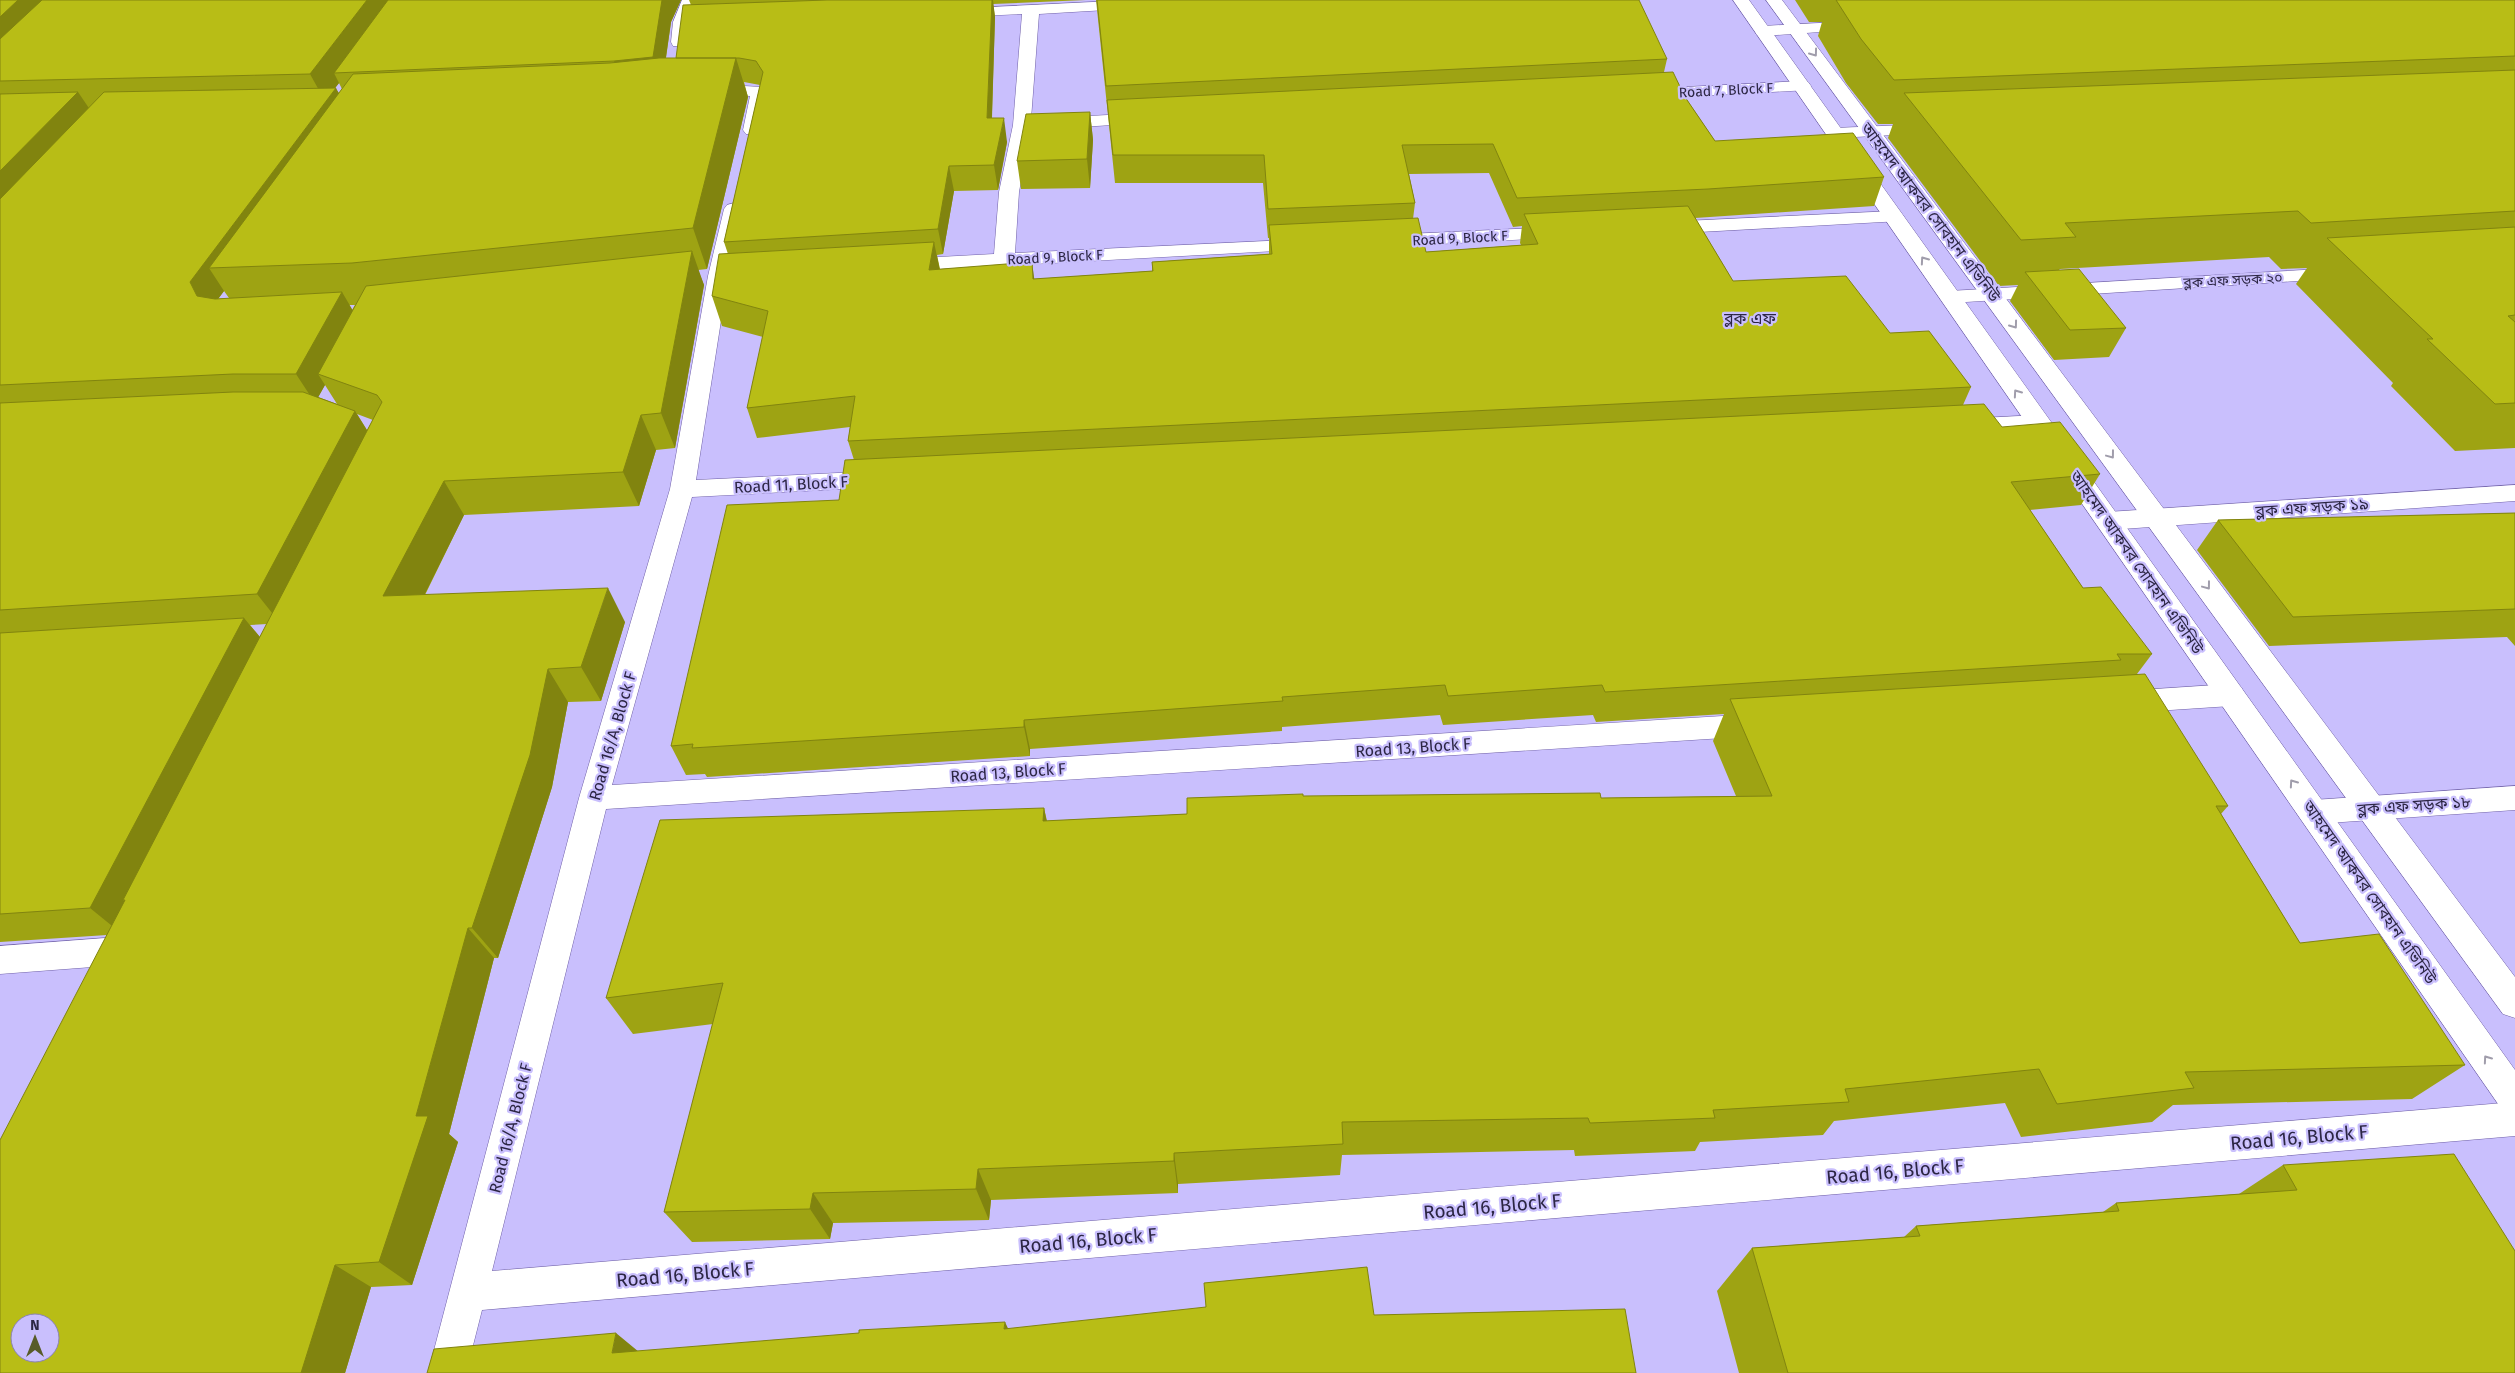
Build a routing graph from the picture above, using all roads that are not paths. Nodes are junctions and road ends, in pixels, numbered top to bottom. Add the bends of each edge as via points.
1 (690, 0) edge
2 (1741, 0) edge
3 (1774, 0) edge
4 (1151, 4) edge
5 (1031, 9) junction
6 (943, 12) edge
7 (700, 21) edge
8 (681, 22) junction
9 (1875, 26) edge
10 (1796, 29) junction
11 (1763, 31) junction
12 (676, 61) edge
13 (1802, 86) junction
14 (691, 90) edge
15 (1624, 95) edge
16 (1160, 118) edge
17 (1022, 124) junction
18 (1941, 129) edge
19 (1871, 131) junction
20 (1834, 133) junction
21 (749, 144) edge
22 (738, 191) edge
23 (1894, 217) junction
24 (1647, 229) edge
25 (1578, 232) edge
26 (1370, 242) edge
27 (1321, 244) edge
28 (1004, 259) junction
29 (886, 266) edge
30 (2357, 273) edge
31 (1992, 295) junction
32 (1950, 297) junction
33 (2038, 422) junction
34 (1939, 427) edge
35 (901, 478) edge
36 (682, 489) junction
37 (2515, 492) edge
38 (2157, 518) junction
39 (2108, 522) junction
40 (2231, 695) junction
41 (2101, 703) edge
42 (1782, 723) edge
43 (594, 798) junction
44 (2515, 798) edge
45 (2372, 808) junction
46 (2314, 812) junction
47 (132, 950) edge
48 (0, 960) edge
49 (2515, 1003) edge
50 (2515, 1098) edge
51 (2515, 1119) edge
52 (469, 1292) junction
53 (447, 1373) edge

1 - 8 street
2 - 11 street, আহমেদ আকবর সোবহান এভিনিউ
3 - 10 street, আহমেদ আকবর সোবহান এভিনিউ
4 - 5 street
5 - 6 street
5 - 17 street
7 - 8 street
8 - 12 street
9 - 10 street
10 - 11 street
10 -> 19 street, আহমেদ আকবর সোবহান এভিনিউ
11 - 13 street, আহমেদ আকবর সোবহান এভিনিউ
13 - 15 street, Road 7, Block F
13 - 20 street, আহমেদ আকবর সোবহান এভিনিউ
14 - 21 street via 756,91 759,96
16 - 17 street
17 - 28 street via 1009,192
18 - 19 street
19 - 20 street
19 - 31 street, আহমেদ আকবর সোবহান এভিনিউ
20 - 23 street, আহমেদ আকবর সোবহান এভিনিউ
22 - 36 street, Road 16/A, Block F via 719,277
23 - 24 street
32 -> 23 street, আহমেদ আকবর সোবহান এভিনিউ
25 - 26 street, Road 9, Block F
27 - 28 street, Road 9, Block F
28 - 29 street, Road 9, Block F
30 - 31 street, ব্লক এফ সড়ক ২০
31 - 32 street, ব্লক এফ সড়ক ২০
31 -> 38 street, আহমেদ আকবর সোবহান এভিনিউ
33 -> 32 street, আহমেদ আকবর সোবহান এভিনিউ
33 - 34 street
33 - 39 street, আহমেদ আকবর সোবহান এভিনিউ
35 - 36 street, Road 11, Block F
36 - 43 street, Road 16/A, Block F
37 - 38 street, ব্লক এফ সড়ক ১৯
38 - 39 street, ব্লক এফ সড়ক ১৯
38 -> 45 street, আহমেদ আকবর সোবহান এভিনিউ
39 - 40 street, আহমেদ আকবর সোবহান এভিনিউ
40 - 41 street
46 -> 40 street, আহমেদ আকবর সোবহান এভিনিউ
42 - 43 street, Road 13, Block F
43 - 52 street, Road 16/A, Block F
44 - 45 street, ব্লক এফ সড়ক ১৮
45 - 46 street, ব্লক এফ সড়ক ১৮
45 - 49 street, আহমেদ আকবর সোবহান এভিনিউ
50 -> 46 street, আহমেদ আকবর সোবহান এভিনিউ
47 - 48 street
51 - 52 street, Road 16, Block F
52 - 53 street, Road 16/A, Block F

